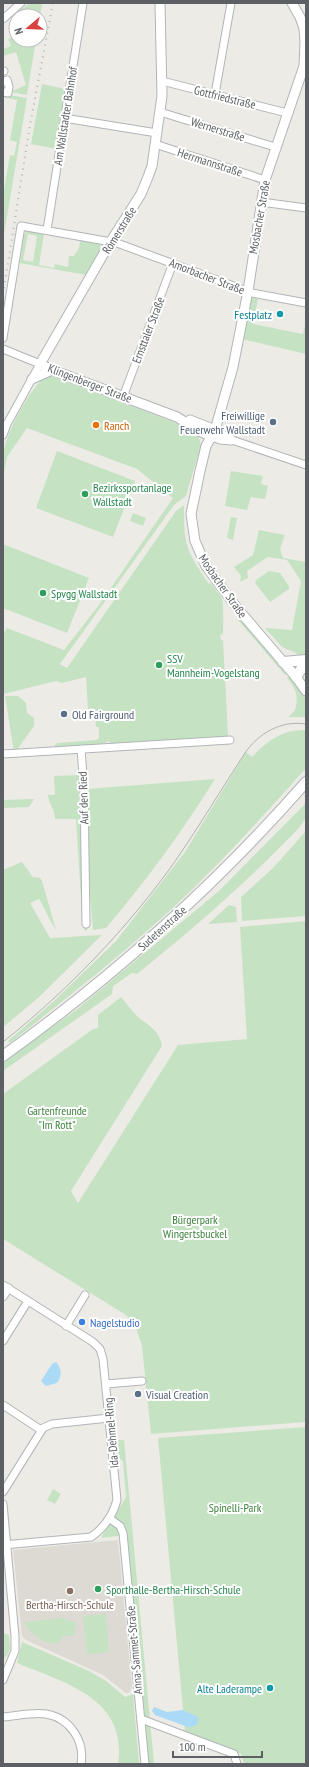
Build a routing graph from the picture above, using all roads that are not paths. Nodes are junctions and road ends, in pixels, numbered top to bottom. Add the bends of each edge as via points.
1 (21, 3) edge
2 (83, 3) edge
3 (160, 3) edge
4 (231, 3) edge
5 (292, 3) edge
6 (3, 19) edge
7 (306, 36) edge
8 (162, 81) junction
9 (3, 82) edge
10 (3, 92) edge
11 (215, 94) junction
12 (160, 112) junction
13 (287, 113) junction
14 (64, 118) junction
15 (157, 133) junction
16 (155, 144) junction
17 (275, 147) junction
18 (265, 180) junction
19 (261, 202) junction
20 (306, 208) edge
21 (47, 230) junction
22 (111, 241) junction
23 (173, 263) junction
24 (248, 291) junction
25 (306, 303) edge
26 (3, 338) edge
27 (3, 349) edge
28 (40, 364) junction
29 (52, 370) junction
30 (32, 379) junction
31 (123, 397) junction
32 (213, 433) junction
33 (3, 435) edge
34 (306, 465) edge
35 (306, 661) edge
36 (283, 662) junction
37 (306, 672) edge
38 (296, 677) junction
39 (306, 683) edge
40 (306, 691) edge
41 (230, 740) dead end
42 (81, 749) junction
43 (3, 754) edge
44 (306, 782) edge
45 (306, 793) edge
46 (285, 806) junction
47 (86, 924) dead end
48 (3, 1056) edge
49 (6, 1287) edge
50 (85, 1295) dead end
51 (3, 1297) edge
52 (28, 1301) junction
53 (66, 1326) junction
54 (3, 1341) edge
55 (142, 1381) dead end
56 (106, 1384) junction
57 (3, 1405) edge
58 (109, 1418) junction
59 (41, 1430) junction
60 (3, 1490) edge
61 (3, 1504) edge
62 (109, 1518) junction
63 (5, 1544) edge
64 (3, 1680) edge
65 (3, 1717) edge
66 (144, 1720) junction
67 (81, 1764) edge
68 (145, 1764) edge
69 (237, 1764) edge

1 - 6 street
2 - 14 street, Am Wallstadter Bahnhof
3 - 8 street, Römerstraße
4 - 11 street
5 - 7 street, Mosbacher Straße
7 - 13 street, Mosbacher Straße via 304,66
8 - 11 street, Gottfriedstraße
8 - 12 street, Römerstraße
9 - 10 street via 7,80 9,87 8,93
11 - 13 street, Gottfriedstraße
12 - 15 street, Römerstraße
12 - 17 street, Wernerstraße
13 - 17 street, Mosbacher Straße
14 - 15 street
14 - 21 street, Am Wallstadter Bahnhof
15 - 16 street, Römerstraße
16 - 18 street, Herrmannstraße
16 - 22 street, Römerstraße via 152,166 143,188
17 - 18 street, Mosbacher Straße
18 - 19 street, Mosbacher Straße
19 - 20 street
19 - 24 street, Mosbacher Straße
21 - 22 street, Amorbacher Straße
21 - 26 street, Amorbacher Straße via 21,226
22 - 23 street, Amorbacher Straße
22 - 28 street, Römerstraße
23 - 24 street, Amorbacher Straße
23 - 31 street, Ernsttaler Straße
24 - 25 street, Amorbacher Straße
24 - 32 street, Mosbacher Straße via 233,367
27 - 28 street, Klingenberger Straße
28 - 29 street, Klingenberger Straße
28 - 30 street, Römerstraße
29 - 30 street
29 - 31 street, Klingenberger Straße
30 - 33 street, Römerstraße
31 - 32 street, Klingenberger Straße via 188,419
32 - 34 street
32 - 36 street, Mosbacher Straße via 212,447 199,479 192,514 195,541 206,566
35 - 36 main road
35 - 38 main road
36 - 38 street, Mosbacher Straße
37 - 38 main road
38 - 39 street
38 - 40 street
41 - 42 street
42 - 43 street
42 - 47 street, Auf den Ried
44 - 46 main road, Sudetenstraße
45 - 46 main road
46 - 48 main road, Sudetenstraße via 176,916 71,1005
49 - 51 street
49 - 52 street, Ida-Dehmel-Ring
50 - 53 street
52 - 53 street, Ida-Dehmel-Ring
52 - 54 street
53 - 56 street, Ida-Dehmel-Ring via 100,1349
55 - 56 street
56 - 58 street, Ida-Dehmel-Ring
57 - 59 street
58 - 59 street via 52,1424
58 - 62 street, Ida-Dehmel-Ring via 117,1500
59 - 60 street
61 - 63 street
62 - 63 street, Ida-Dehmel-Ring via 100,1531 91,1537
62 - 66 street, Anna-Sammet-Straße via 120,1526 123,1533
63 - 64 street via 15,1651
65 - 67 street via 42,1714 62,1721 72,1729 80,1742
66 - 68 street, Anna-Sammet-Straße
66 - 69 street via 234,1754

